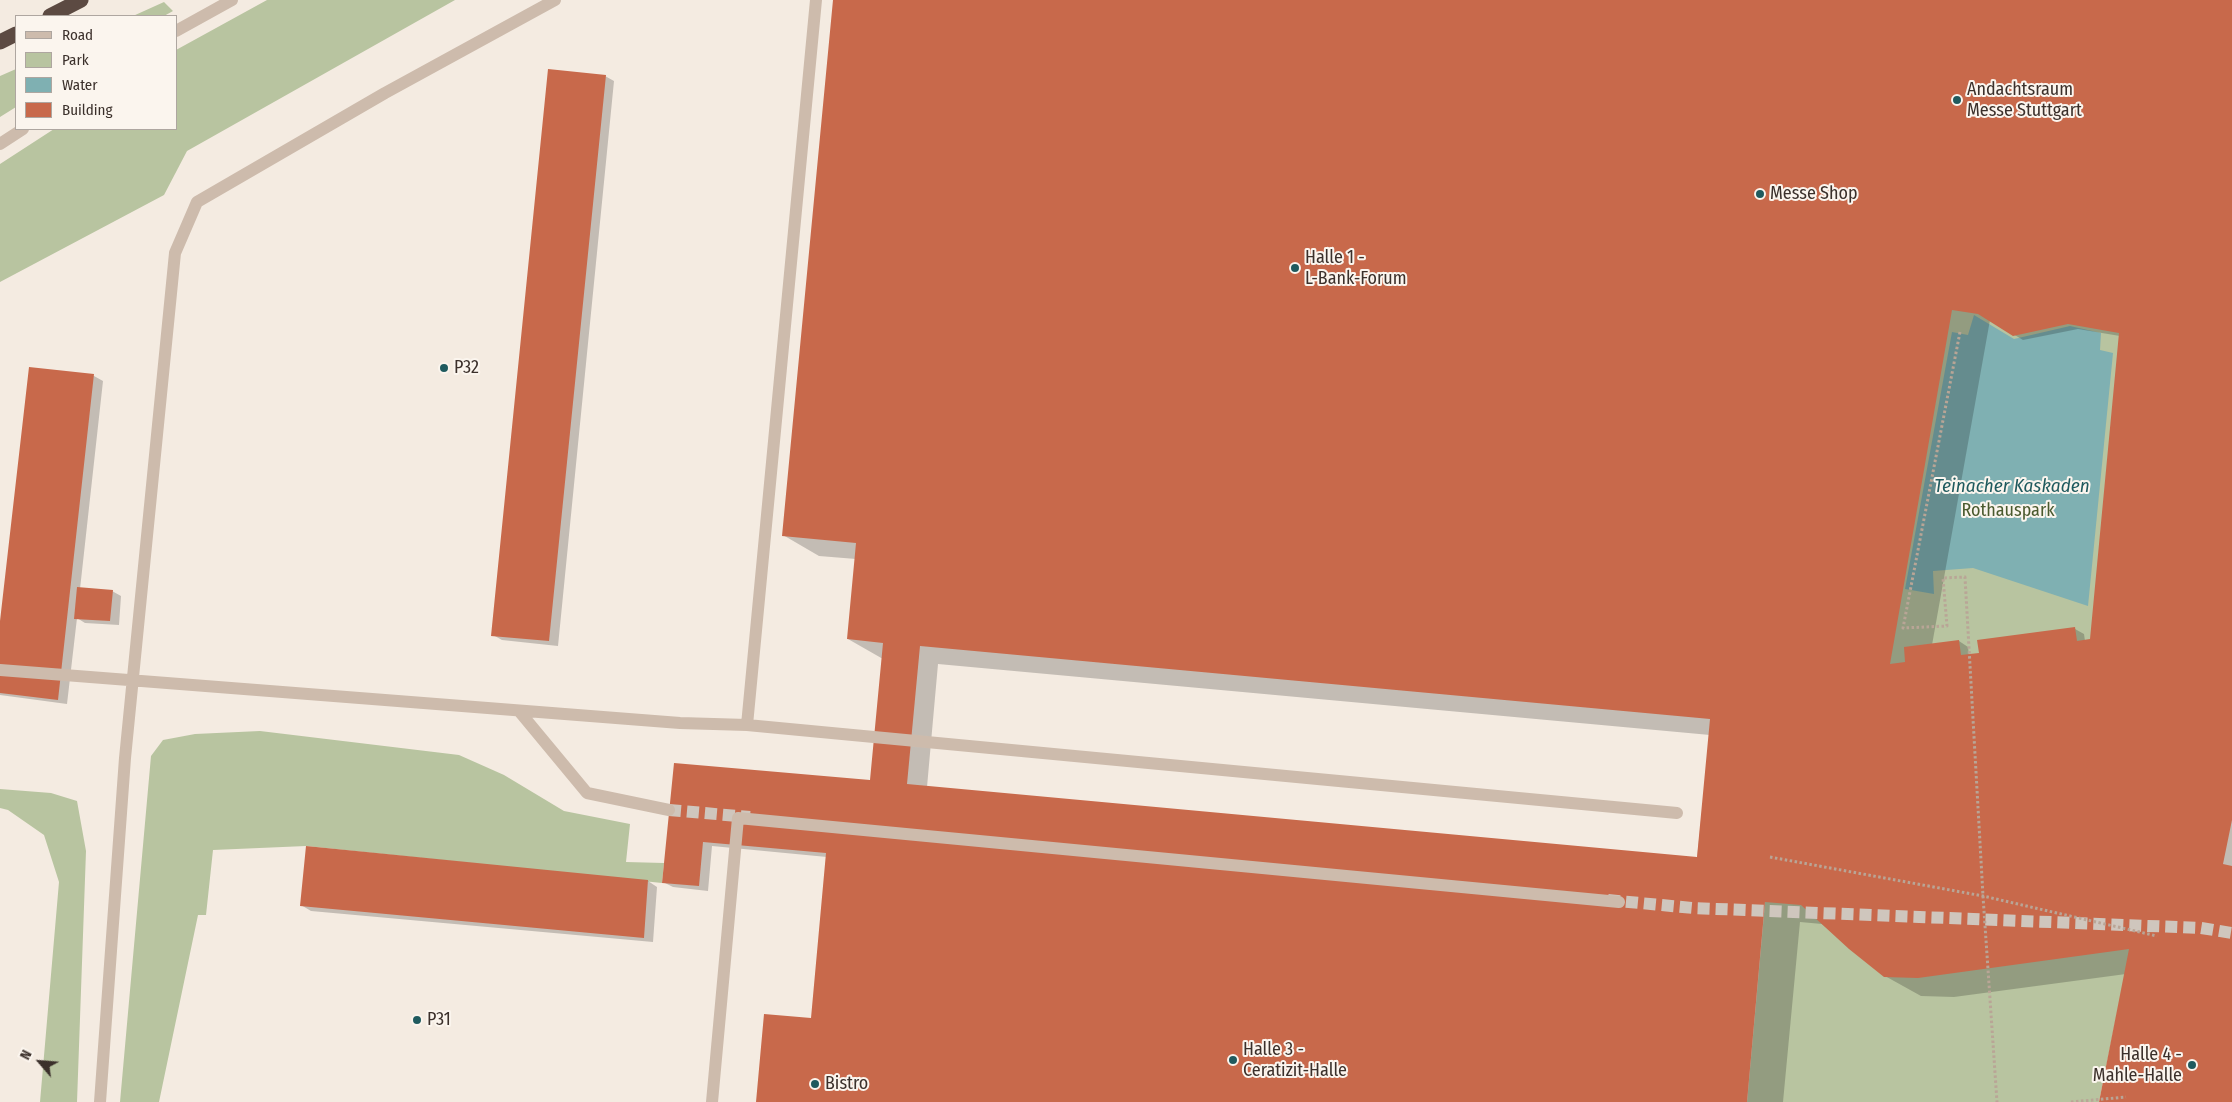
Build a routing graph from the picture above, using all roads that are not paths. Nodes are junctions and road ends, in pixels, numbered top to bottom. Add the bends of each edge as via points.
1 (81, 0) edge
2 (232, 0) edge
3 (555, 0) edge
4 (816, 0) edge
5 (52, 15) edge
6 (178, 30) edge
7 (15, 34) edge
8 (0, 42) edge
9 (21, 130) edge
10 (0, 144) edge
11 (0, 670) edge
12 (133, 681) junction
13 (519, 711) junction
14 (747, 725) junction
15 (669, 810) tunnel mouth
16 (1677, 813) dead end
17 (1619, 902) tunnel mouth
18 (100, 1102) edge
19 (712, 1102) edge

1 - 5 highway
2 - 6 street
3 - 12 street via 385,93 197,202 175,253
4 - 14 street
7 - 8 highway
9 - 10 street
11 - 12 street
12 - 13 street
12 - 18 street
13 - 14 street
13 - 15 street via 587,793
14 - 16 street
17 - 19 street via 738,818

